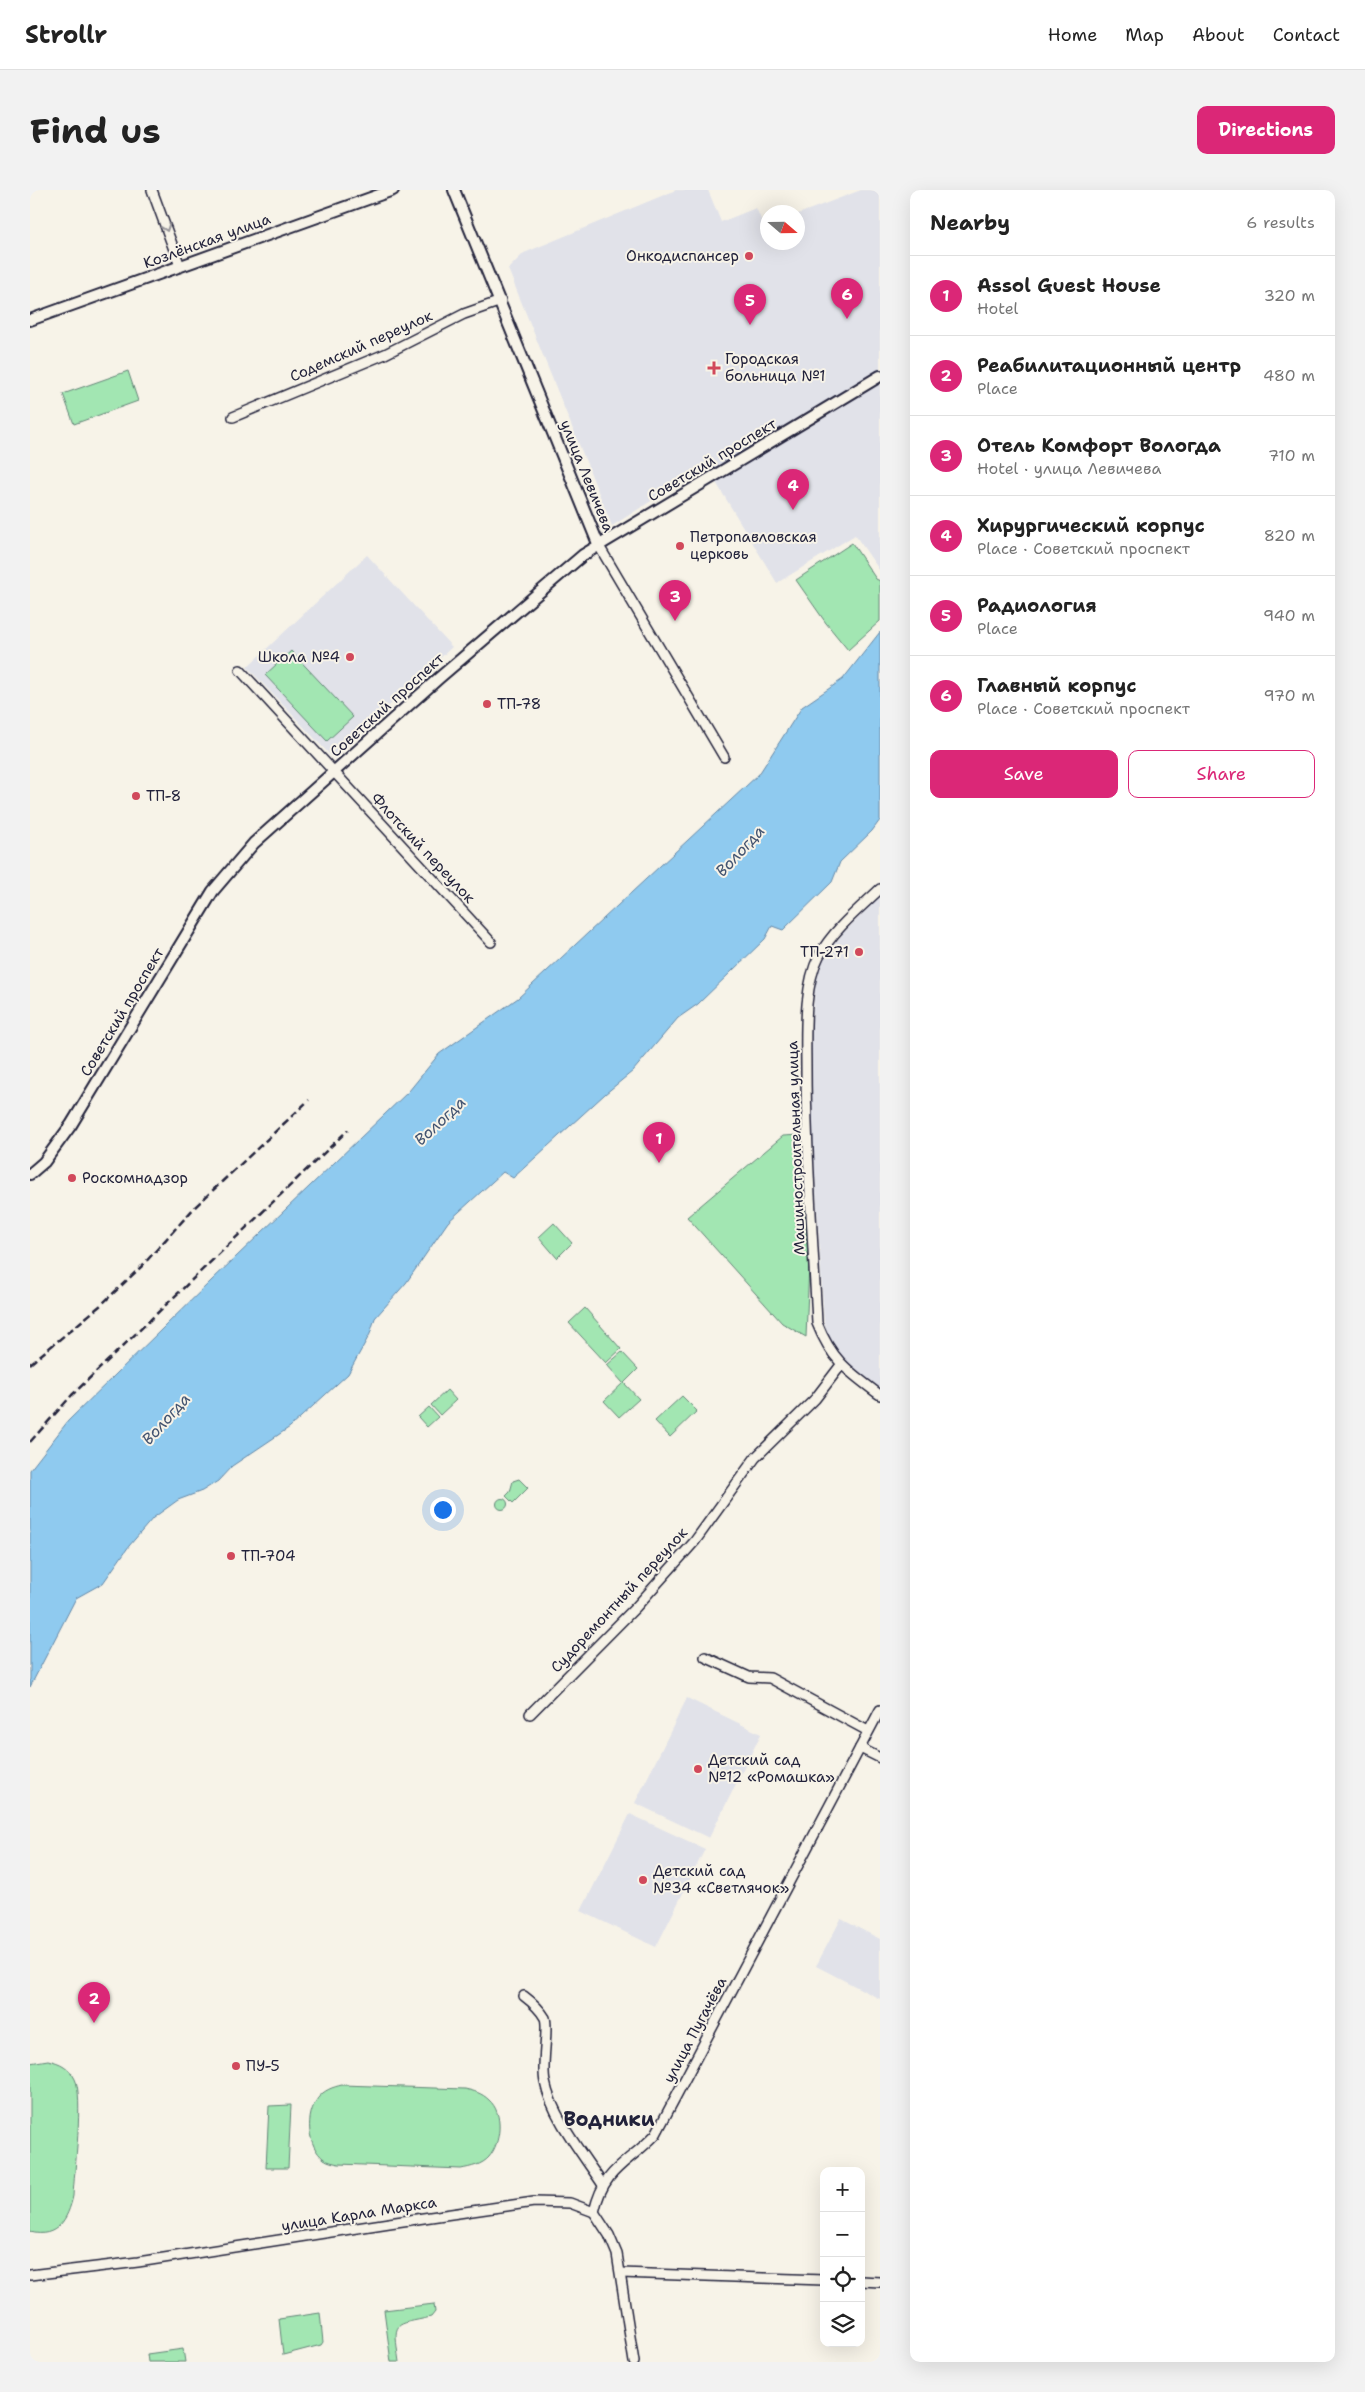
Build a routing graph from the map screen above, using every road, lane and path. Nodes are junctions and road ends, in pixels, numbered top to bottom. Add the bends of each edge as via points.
1 (152, 190) edge
2 (393, 190) edge
3 (454, 190) edge
4 (180, 266) junction
5 (501, 301) junction
6 (30, 320) edge
7 (880, 376) edge
8 (233, 417) dead end
9 (599, 546) junction
10 (240, 670) dead end
11 (724, 757) dead end
12 (335, 772) junction
13 (880, 889) edge
14 (491, 942) dead end
15 (30, 1174) edge
16 (840, 1365) junction
17 (880, 1395) edge
18 (705, 1657) dead end
19 (880, 1710) edge
20 (530, 1714) dead end
21 (868, 1731) junction
22 (860, 1748) junction
23 (880, 1758) edge
24 (524, 1996) dead end
25 (603, 2185) junction
26 (594, 2212) junction
27 (621, 2273) junction
28 (30, 2275) edge
29 (820, 2280) edge
30 (865, 2282) edge
31 (880, 2282) edge
32 (634, 2362) edge

1 -> 4 street
2 - 4 street, Козлёнская улица
3 - 5 street, улица Левичева
4 - 6 street, Козлёнская улица
5 - 8 street, Содемский переулок via 464,314 385,354
5 - 9 street, улица Левичева
7 - 9 street, Советский проспект
9 - 11 street, улица Левичева
9 - 12 street, Советский проспект via 583,555 439,678
10 - 12 street, Флотский переулок
12 - 14 street, Флотский переулок
12 - 15 street, Советский проспект via 254,843 213,891 68,1130 44,1162
13 - 16 street, Машиностроительная улица via 840,928 819,956 811,982 806,1028 806,1126 817,1323 824,1342
16 - 17 street, Машиностроительная улица
16 - 20 street, Судоремонтный переулок via 815,1399 755,1458 695,1541 636,1607
18 - 21 street via 749,1677 770,1678
19 - 21 street, улица Пугачёва
21 - 22 street, улица Пугачёва
22 - 23 street
22 - 25 street, улица Пугачёва via 656,2134 613,2171
24 - 25 street via 546,2020 545,2083 558,2114
25 - 26 street, улица Пугачёва
26 - 27 street via 609,2235
26 - 28 street, улица Карла Маркса via 570,2203 534,2202 127,2264
27 - 29 street
27 - 32 street
30 - 31 street

